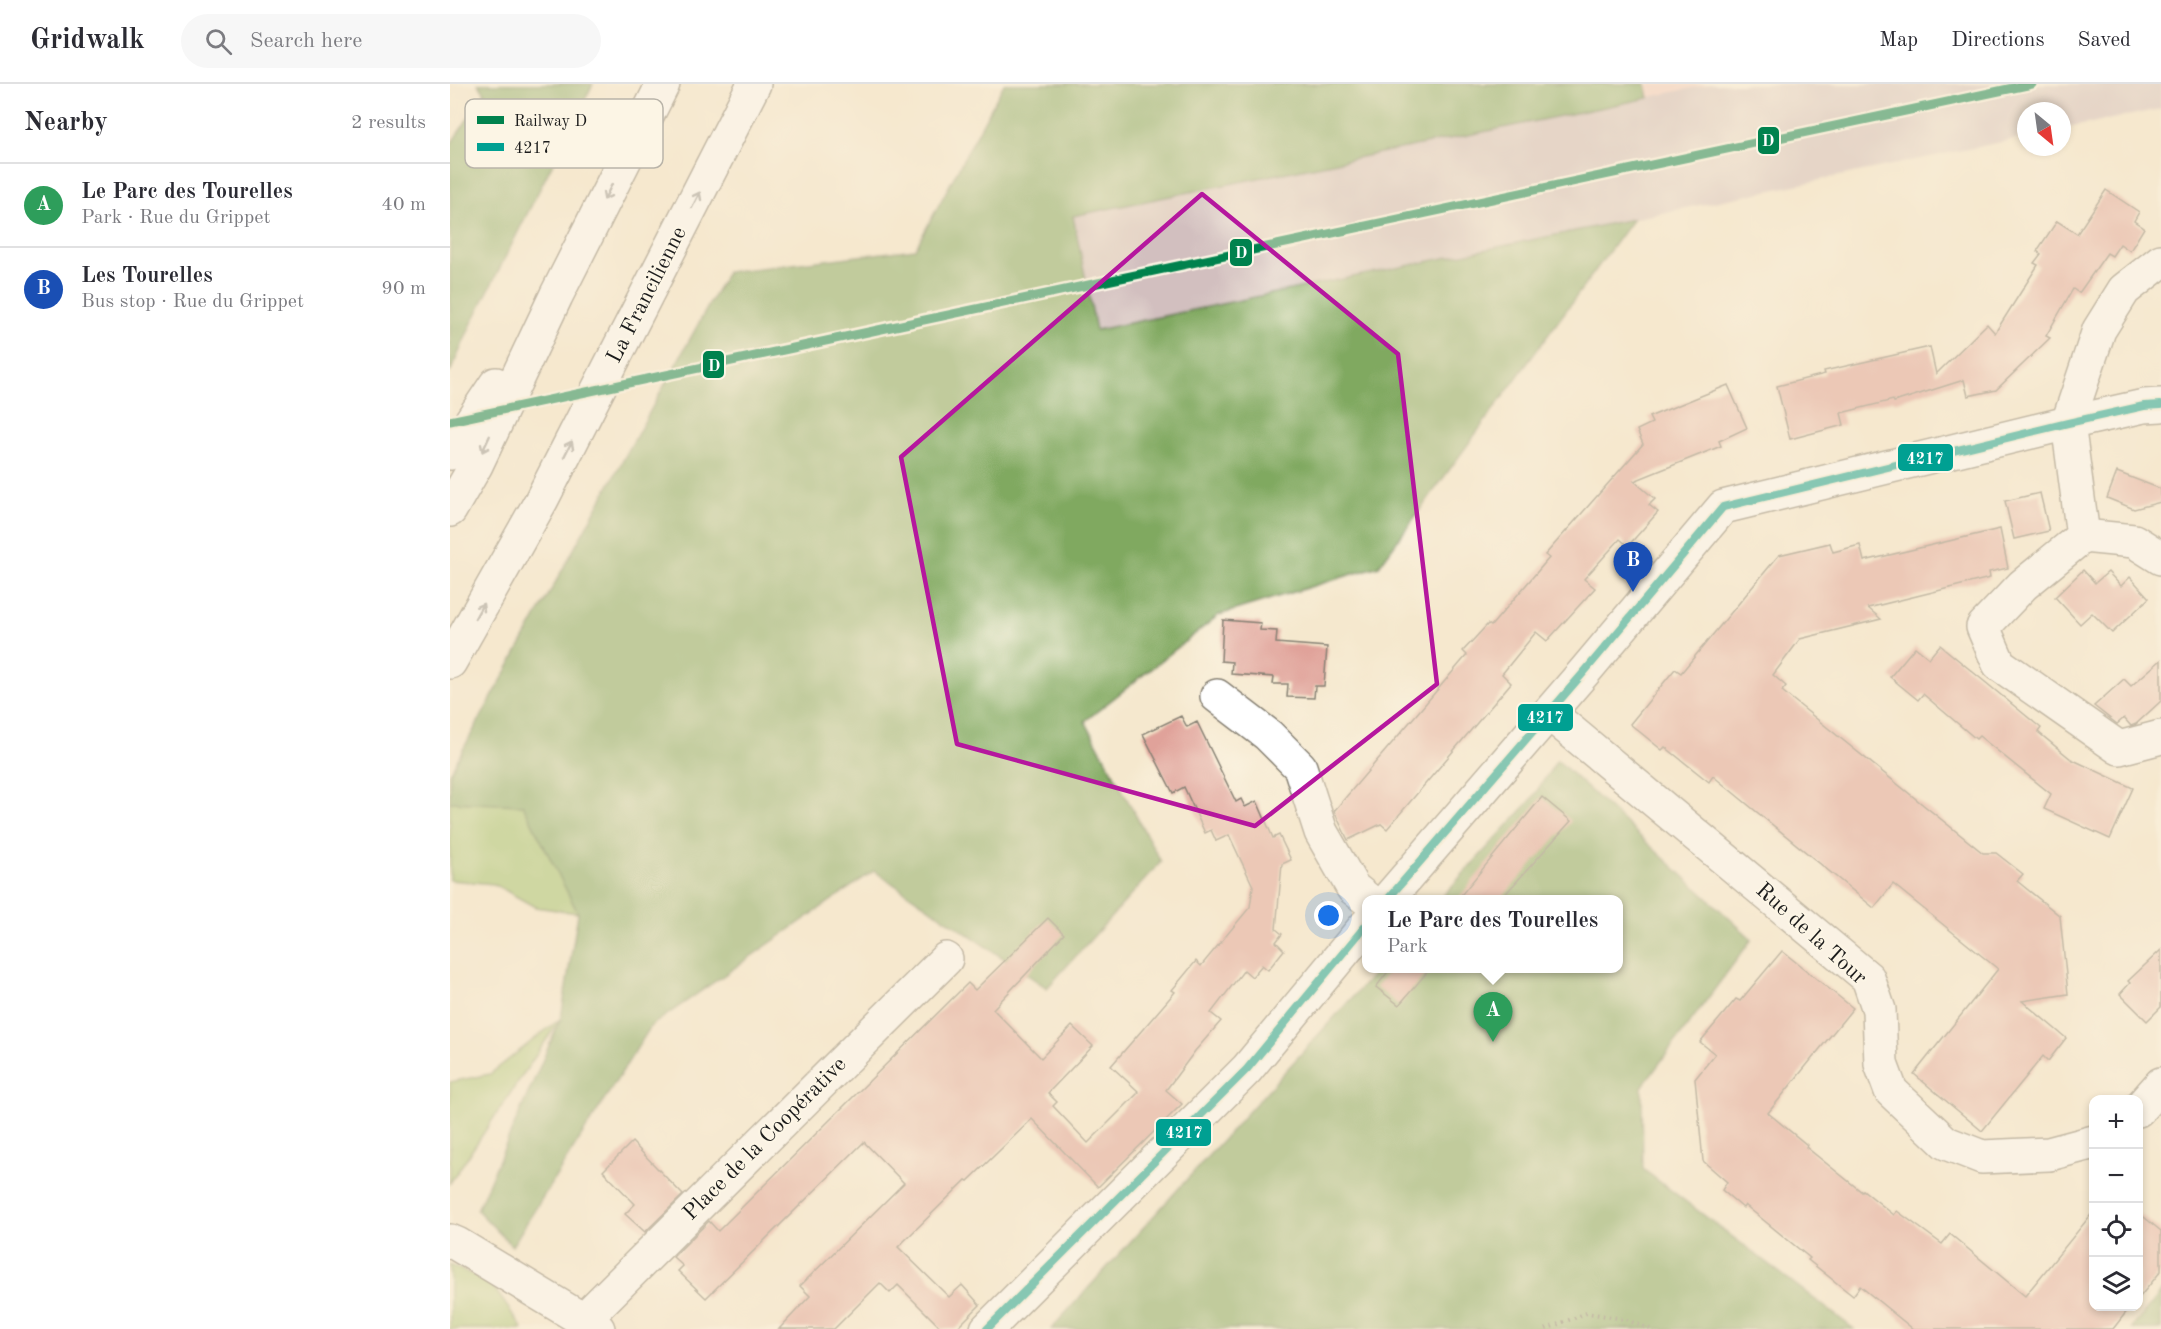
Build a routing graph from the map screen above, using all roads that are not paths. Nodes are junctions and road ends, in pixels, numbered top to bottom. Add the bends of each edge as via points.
1 (663, 84) edge
2 (754, 84) edge
3 (655, 99) edge
4 (621, 168) edge
5 (2161, 261) edge
6 (556, 296) junction
7 (2161, 405) edge
8 (2068, 423) junction
9 (450, 453) edge
10 (450, 510) edge
11 (2083, 536) junction
12 (2161, 558) edge
13 (450, 662) edge
14 (1217, 696) dead end
15 (1549, 713) junction
16 (2161, 737) edge
17 (1362, 895) edge
18 (1391, 895) edge
19 (1362, 930) edge
20 (946, 958) dead end
21 (2161, 1084) edge
22 (2143, 1105) edge
23 (2089, 1143) edge
24 (450, 1241) edge
25 (591, 1324) edge
26 (987, 1329) edge

1 -> 3 main road
13 -> 2 main road, La Francilienne via 542,501
4 -> 6 main road
5 - 8 main road via 2124,290 2098,330
6 - 9 main road
6 -> 10 main road via 476,465
7 - 8 main road
8 - 11 main road
8 - 15 main road via 1723,507
11 - 12 main road via 2134,542
11 - 16 main road via 2023,585 1983,627 1999,664 2119,748
14 - 17 main road via 1268,735 1300,767 1321,832 1353,888
15 - 18 main road
15 - 23 main road, Rue de la Tour via 1868,978 1879,1011 1881,1064 1891,1091 1946,1143 1982,1157 2049,1154
19 - 26 main road via 1248,1069
20 - 25 main road, Place de la Coopérative
21 - 22 main road
24 - 25 main road

